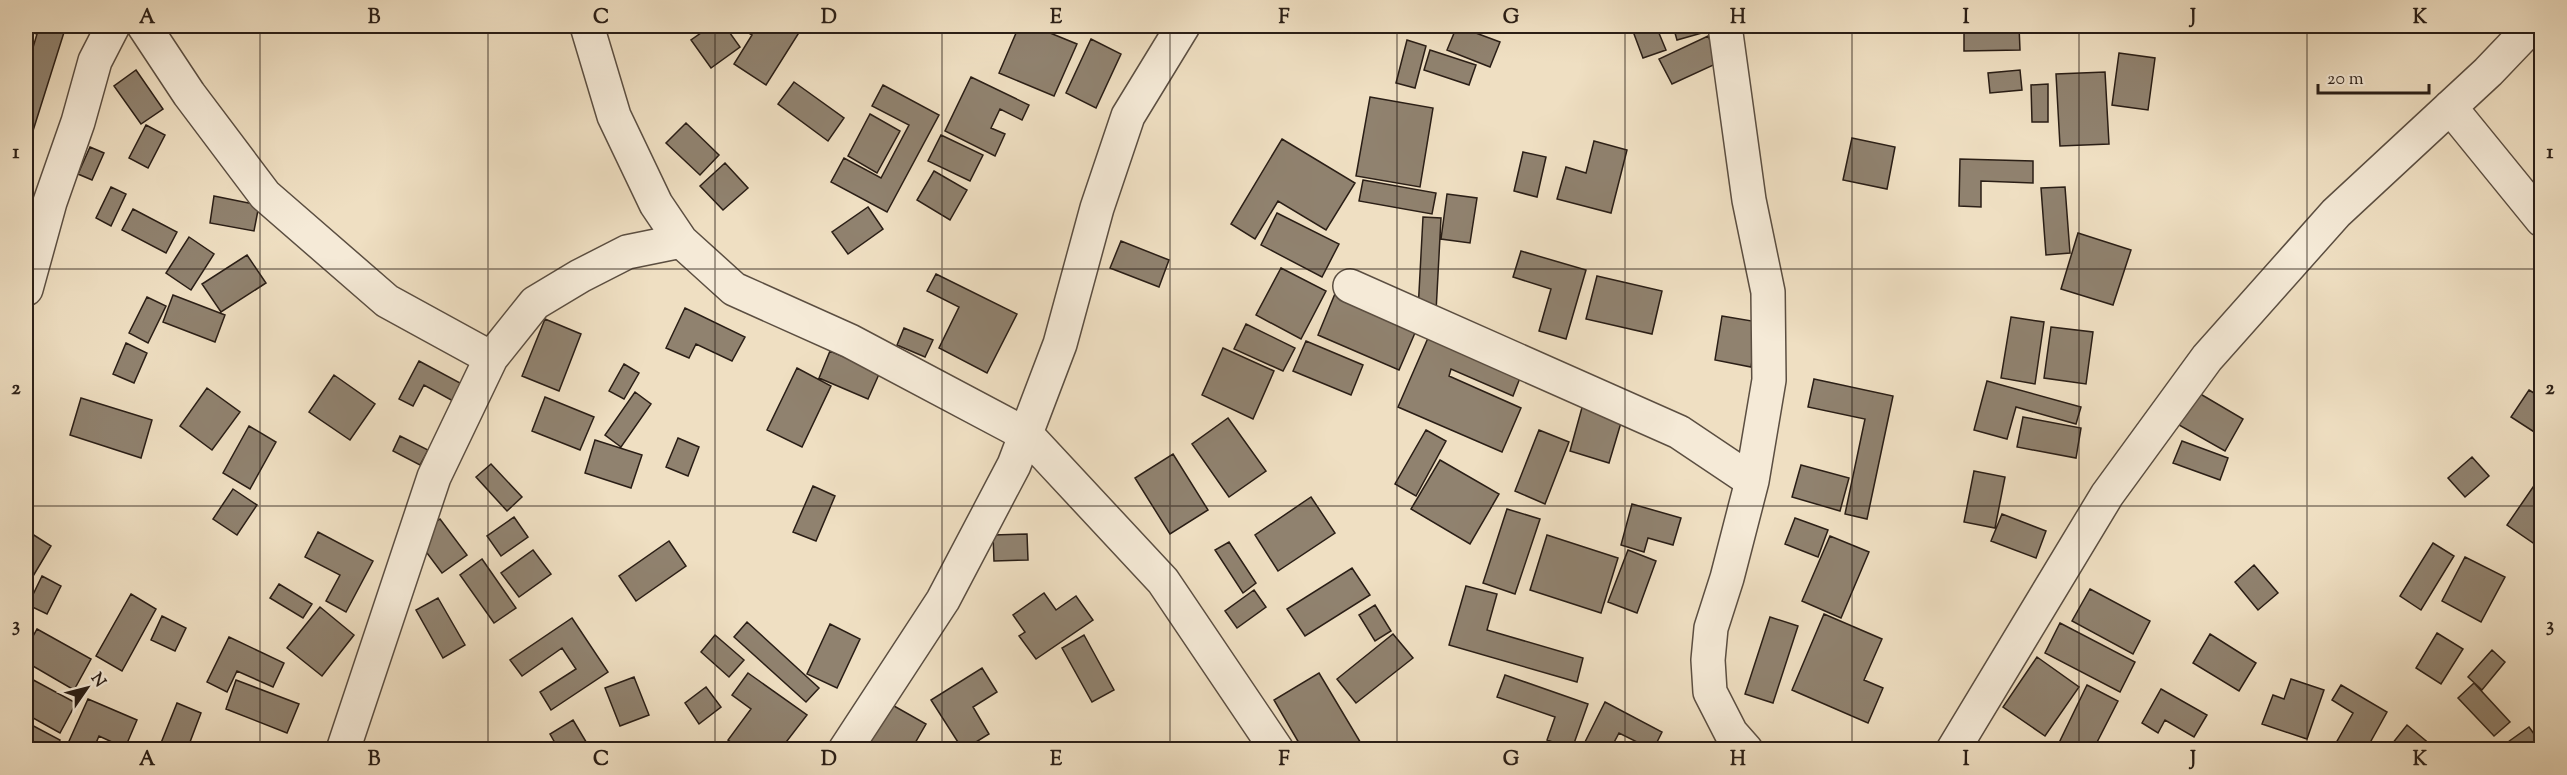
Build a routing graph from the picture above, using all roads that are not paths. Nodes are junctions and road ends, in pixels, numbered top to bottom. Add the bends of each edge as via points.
1 (113, 26) edge
2 (144, 26) edge
3 (587, 26) edge
4 (1183, 26) edge
5 (1725, 26) edge
6 (2532, 26) edge
7 (2451, 107) junction
8 (2541, 220) edge
9 (681, 242) junction
10 (1350, 286) dead end
11 (26, 289) edge
12 (491, 358) junction
13 (1027, 435) junction
14 (1752, 481) junction
15 (343, 750) edge
16 (845, 750) edge
17 (1276, 750) edge
18 (1746, 750) edge
19 (1953, 750) edge

1 - 11 street via 95,61
2 - 12 street via 265,195 387,301
3 - 9 street via 614,116 656,204
4 - 13 street via 1128,116 1097,208 1060,344
5 - 14 street via 1749,200 1768,292 1769,380
6 - 7 street
7 - 8 street
7 - 19 street via 2336,213 2206,358 2107,495
9 - 12 street via 627,252 535,303
9 - 13 street via 734,290 850,341
10 - 14 street via 1679,432
12 - 15 street via 434,477
13 - 16 street via 943,600
13 - 17 street via 1163,581
14 - 18 street via 1711,628 1708,660 1710,692 1731,733

